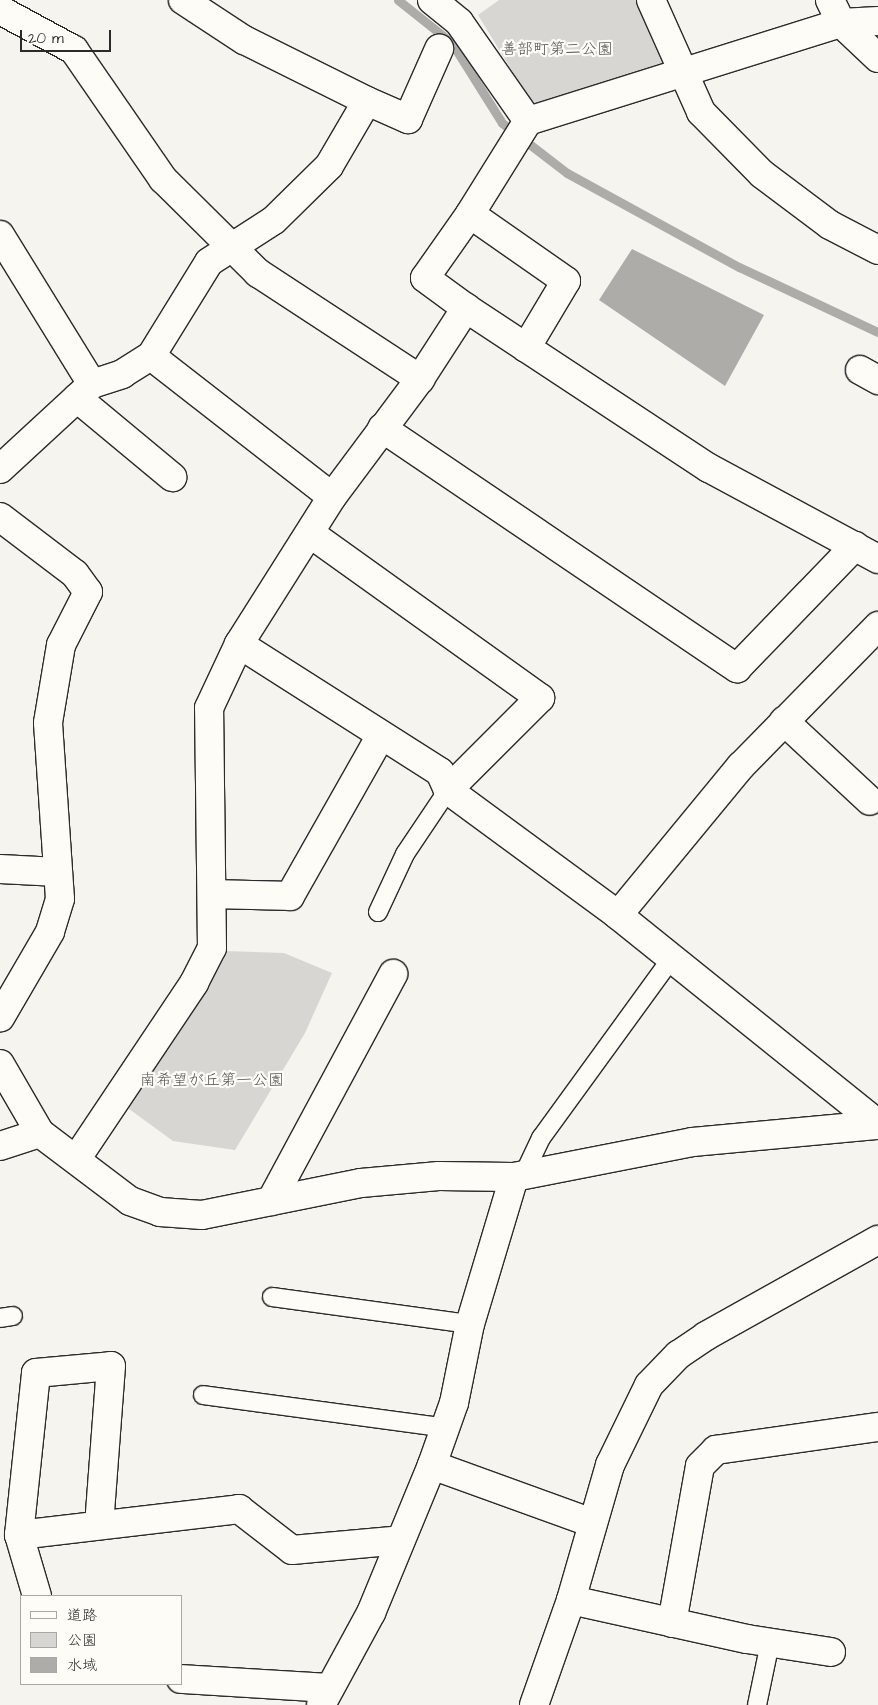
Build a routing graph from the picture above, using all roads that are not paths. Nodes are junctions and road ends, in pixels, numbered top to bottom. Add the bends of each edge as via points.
1 (183, 0) edge
2 (432, 0) edge
3 (651, 0) edge
4 (0, 10) edge
5 (835, 12) edge
6 (878, 21) edge
7 (439, 50) dead end
8 (878, 58) edge
9 (682, 74) junction
10 (367, 101) junction
11 (528, 122) junction
12 (470, 214) junction
13 (0, 235) edge
14 (236, 246) junction
15 (878, 250) edge
16 (466, 308) junction
17 (526, 348) junction
18 (152, 356) junction
19 (420, 379) junction
20 (85, 391) junction
21 (382, 428) junction
22 (0, 469) edge
23 (172, 477) dead end
24 (332, 497) junction
25 (0, 516) edge
26 (311, 534) junction
27 (867, 553) edge
28 (875, 632) edge
29 (239, 644) junction
30 (784, 721) junction
31 (380, 737) junction
32 (448, 790) junction
33 (870, 801) dead end
34 (0, 869) edge
35 (58, 872) junction
36 (214, 894) junction
37 (378, 912) dead end
38 (618, 915) junction
39 (672, 958) junction
40 (393, 974) dead end
41 (0, 1018) edge
42 (0, 1064) edge
43 (878, 1125) edge
44 (40, 1133) junction
45 (0, 1146) edge
46 (77, 1158) junction
47 (518, 1177) junction
48 (271, 1201) junction
49 (878, 1240) edge
50 (272, 1297) dead end
51 (470, 1324) junction
52 (203, 1395) dead end
53 (878, 1427) edge
54 (446, 1428) junction
55 (432, 1465) junction
56 (592, 1523) junction
57 (99, 1526) junction
58 (19, 1536) junction
59 (401, 1540) junction
60 (37, 1595) edge
61 (571, 1600) junction
62 (672, 1623) junction
63 (770, 1643) junction
64 (831, 1652) dead end
65 (182, 1679) edge
66 (324, 1696) edge
67 (534, 1705) edge
68 (757, 1705) edge

1 - 10 street via 244,40
2 - 11 street via 459,22
3 - 9 street
4 - 14 street via 74,50 163,178
5 - 6 street
5 - 8 street
5 - 9 street
7 - 10 street via 408,119
9 - 11 street
9 - 15 street via 702,112 762,174 830,225
10 - 14 street via 329,166 274,220
11 - 12 street
12 - 16 street via 425,278
12 - 17 street via 566,280
13 - 20 street
14 - 18 street via 209,262
14 - 19 street via 258,273
16 - 17 street
16 - 19 street
17 - 27 street via 709,468
18 - 20 street
18 - 24 street
19 - 21 street
20 - 22 street
20 - 23 street
21 - 24 street
21 - 27 street via 736,668
24 - 26 street
25 - 35 street via 75,574 88,592 61,646 48,723
26 - 29 street
26 - 32 street via 540,698
28 - 30 street
29 - 31 street
29 - 36 street via 208,708
30 - 33 street
30 - 38 street
31 - 32 street via 440,772
31 - 36 street via 290,896
32 - 37 lane via 405,854
32 - 38 street
34 - 35 street
35 - 41 street via 60,899 50,932
36 - 46 street via 212,948 194,983
38 - 39 street
39 - 43 street
39 - 47 lane via 542,1138
40 - 48 street
42 - 44 street
43 - 47 street via 693,1142
44 - 45 street
44 - 46 street
46 - 48 street via 130,1201 160,1212 202,1215
47 - 48 street via 439,1176 361,1183
47 - 51 street
49 - 56 street via 678,1355 649,1385 626,1427
50 - 51 lane
51 - 54 street
52 - 54 lane
53 - 62 street via 716,1450 700,1466
54 - 55 street
55 - 56 street
55 - 59 street
56 - 61 street
57 - 58 street
57 - 58 street via 111,1366 36,1373
57 - 59 street via 239,1509 292,1550
58 - 60 street
59 - 66 street via 372,1613
61 - 62 street
61 - 67 street
62 - 63 street
63 - 64 street
63 - 68 lane
65 - 66 street

